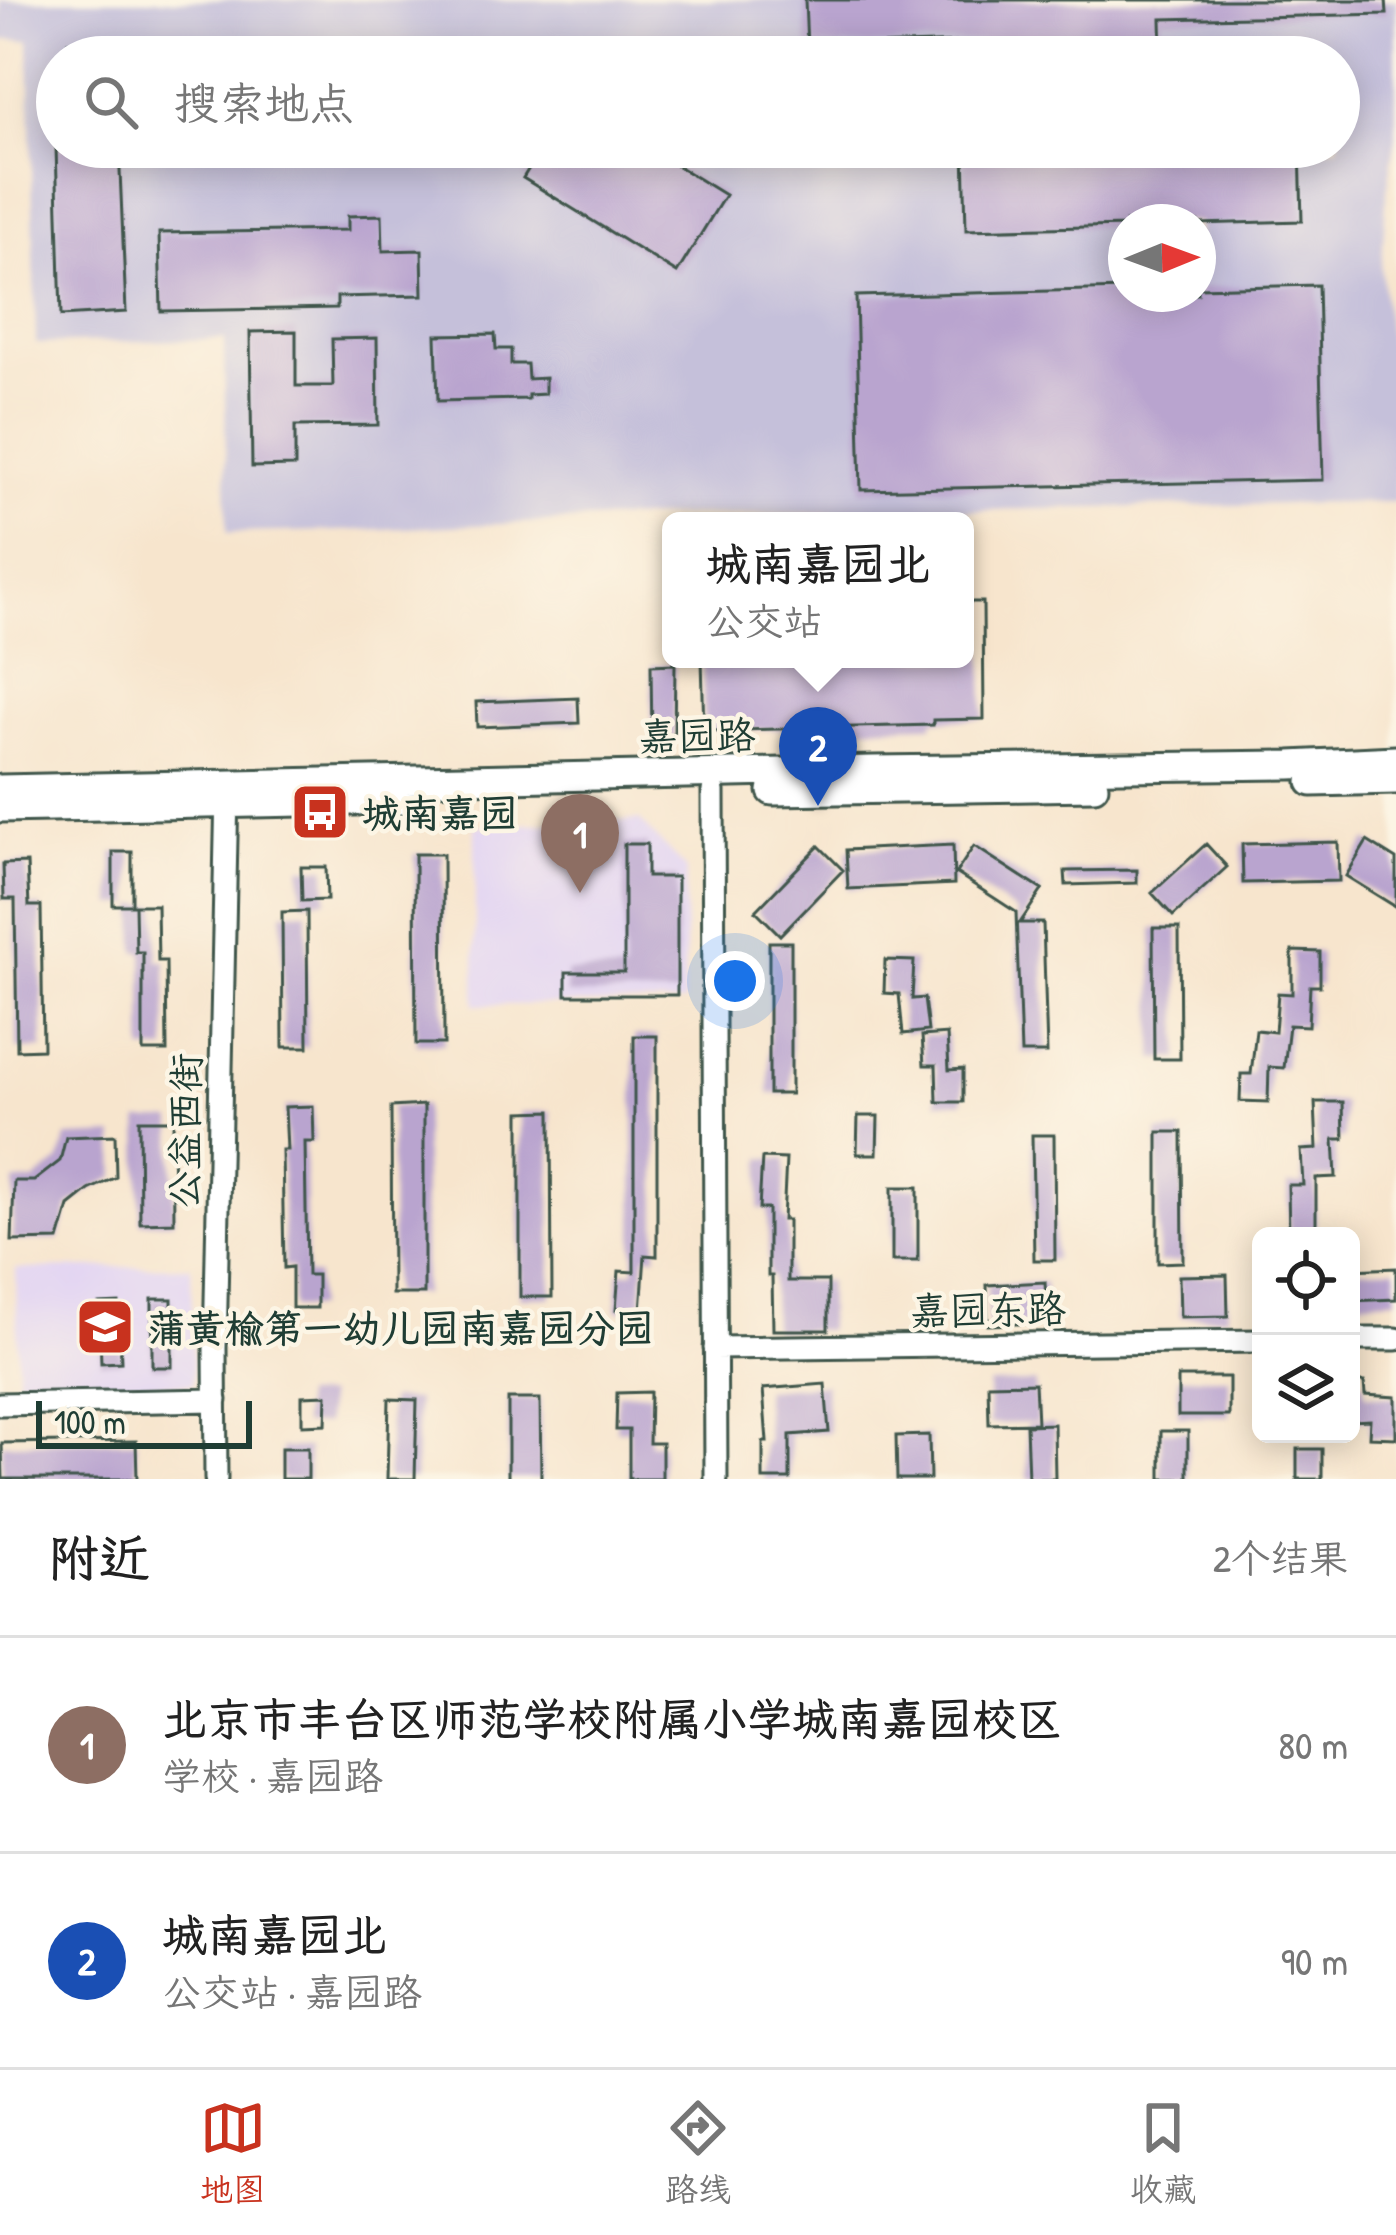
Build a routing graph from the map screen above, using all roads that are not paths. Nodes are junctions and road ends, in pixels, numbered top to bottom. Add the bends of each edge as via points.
1 (1396, 760) edge
2 (1396, 780) edge
3 (0, 789) edge
4 (713, 791) junction
5 (226, 795) junction
6 (0, 808) edge
7 (1396, 1339) edge
8 (1360, 1340) edge
9 (1252, 1341) edge
10 (715, 1348) junction
11 (216, 1400) junction
12 (0, 1404) edge
13 (217, 1479) edge
14 (716, 1479) edge

1 - 5 main road, 嘉园路
2 - 4 main road, 嘉园路
3 - 5 main road, 嘉园路
4 - 5 main road, 嘉园路
4 - 10 street
5 - 6 main road, 嘉园路
5 - 11 street, 公益西街
7 - 8 street
9 - 10 street, 嘉园东路
10 - 14 street
11 - 12 street
11 - 13 street, 公益西街

